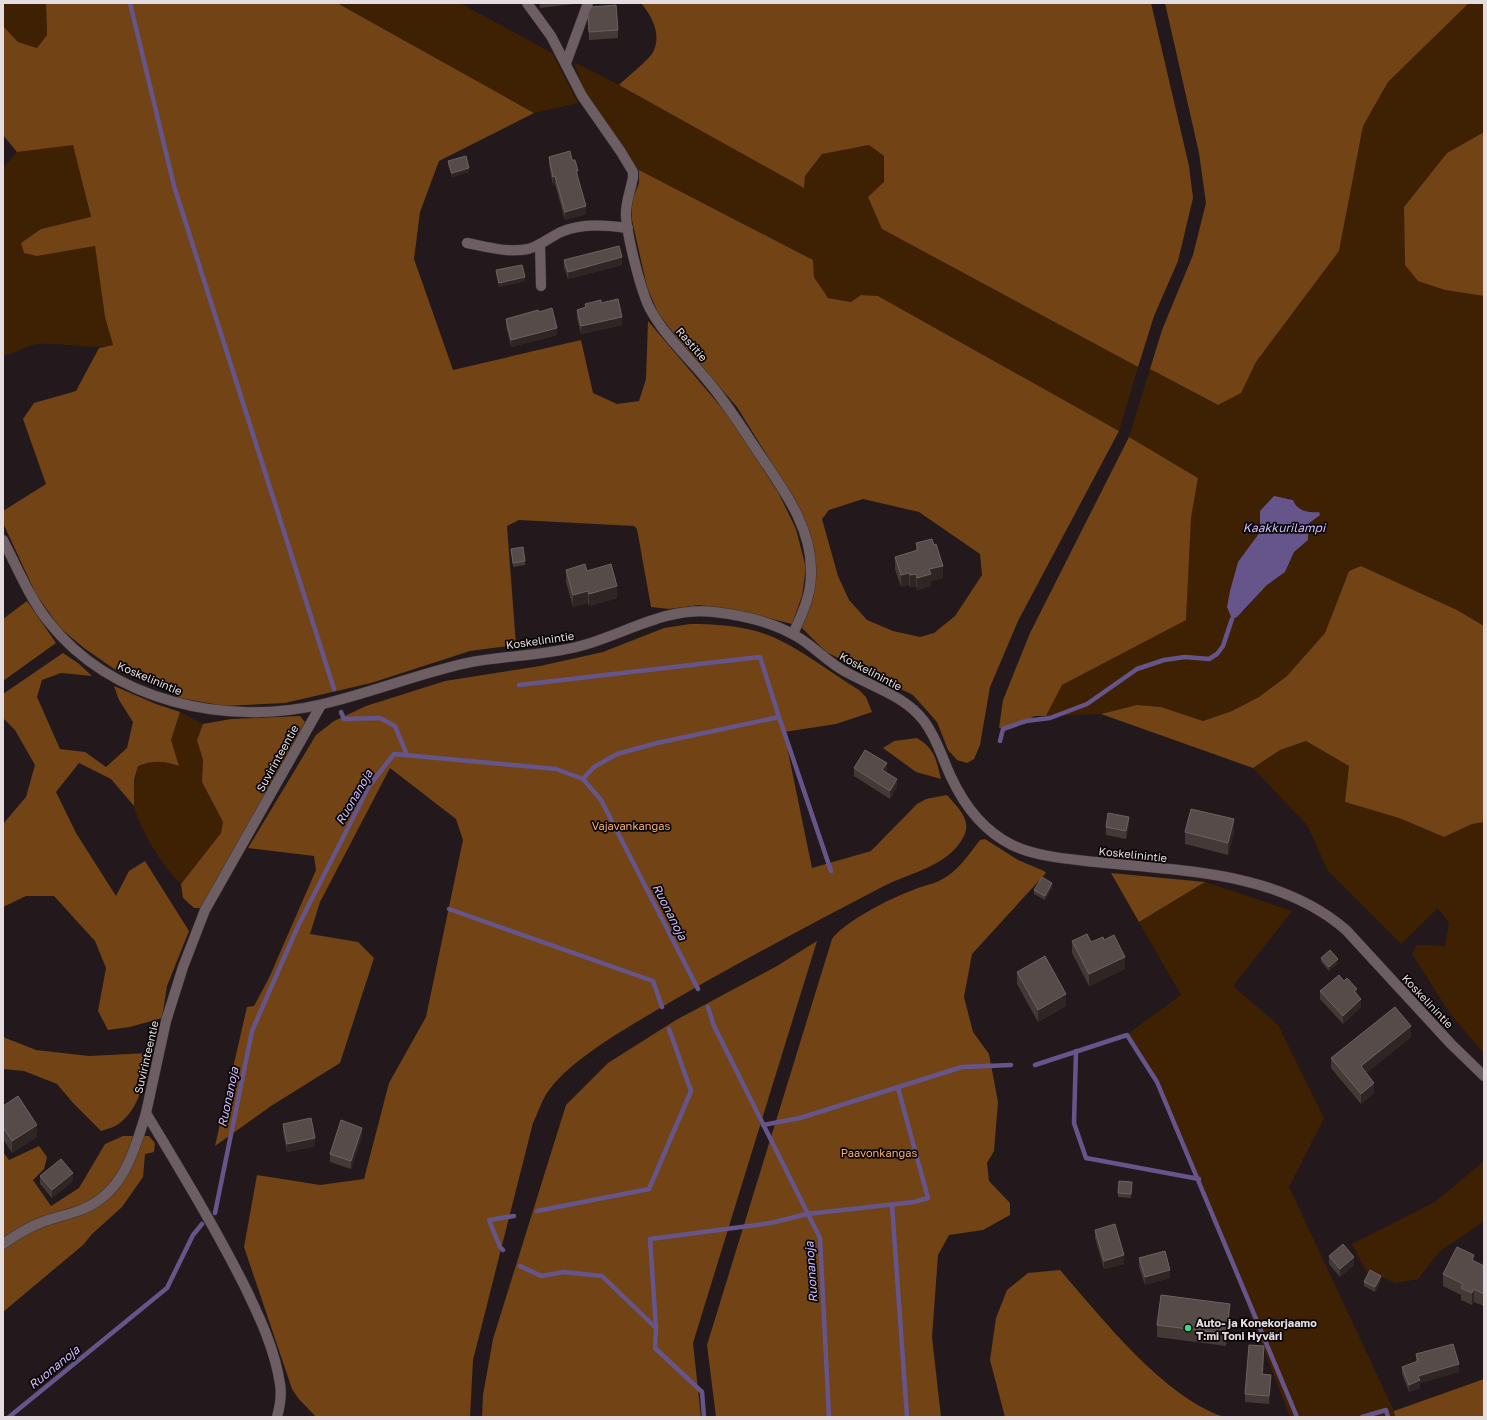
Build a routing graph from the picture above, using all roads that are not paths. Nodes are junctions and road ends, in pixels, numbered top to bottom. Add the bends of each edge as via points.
1 (528, 3) edge
2 (588, 3) edge
3 (566, 63) junction
4 (628, 228) junction
5 (467, 243) dead end
6 (540, 244) junction
7 (541, 286) dead end
8 (3, 540) edge
9 (794, 634) junction
10 (321, 705) junction
11 (1484, 1076) edge
12 (146, 1113) junction
13 (3, 1244) edge
14 (277, 1417) edge

1 - 3 street, Rastitie
2 - 3 street
3 - 4 street, Rastitie via 582,96 632,172 626,206
4 - 6 street via 588,226 562,232
4 - 9 street, Rastitie via 642,290 650,309 739,421 786,492 797,515 808,548 811,574 805,609
5 - 6 street via 503,250 528,249
6 - 7 street
8 - 10 street, Koskelinintie via 45,618 74,649 114,677 174,702 203,709 273,712
9 - 10 street, Koskelinintie via 727,613 683,611 662,616 580,646 459,665
9 - 11 street, Koskelinintie via 830,663 912,707 935,738 961,796 982,823 999,838 1017,848 1074,859 1209,874 1258,884 1306,903 1346,930 1451,1044
10 - 12 street, Suvirinteentie via 204,910 182,967 166,1021
12 - 13 street, Suvirinteentie via 126,1170 102,1198 84,1209 40,1222
12 - 14 street via 222,1241 260,1319 276,1364 280,1385

